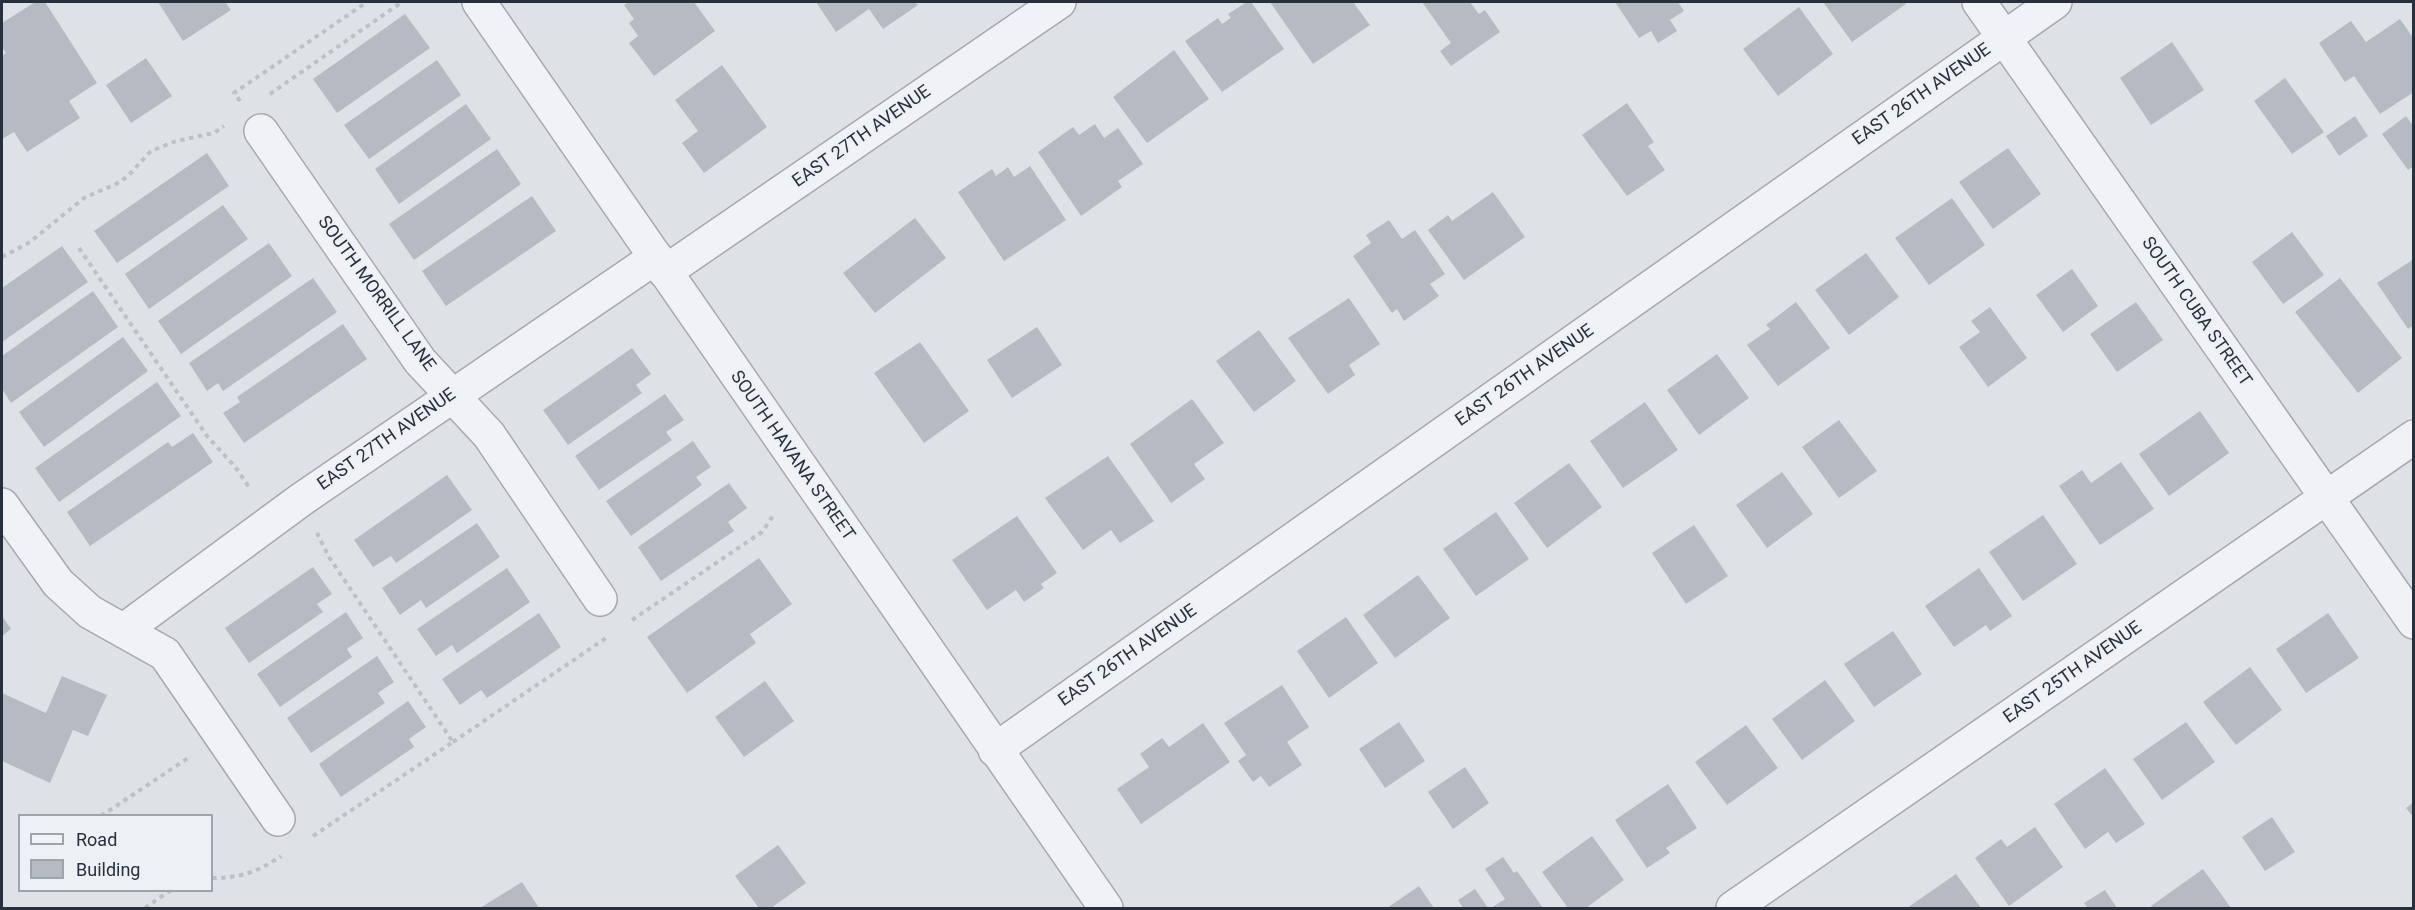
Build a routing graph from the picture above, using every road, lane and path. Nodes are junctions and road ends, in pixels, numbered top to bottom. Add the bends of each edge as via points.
1 (367, 2) edge
2 (402, 2) edge
3 (479, 2) edge
4 (1059, 2) edge
5 (1979, 2) edge
6 (2055, 2) edge
7 (2004, 37) junction
8 (266, 96) dead end
9 (254, 120) joint
10 (230, 122) dead end
11 (79, 249) dead end
12 (2, 257) edge
13 (660, 265) junction
14 (453, 395) junction
15 (2414, 437) edge
16 (2326, 498) junction
17 (302, 499) junction
18 (2, 505) edge
19 (271, 521) junction
20 (600, 600) dead end
21 (2414, 622) edge
22 (124, 630) junction
23 (221, 735) junction
24 (995, 750) junction
25 (104, 814) edge
26 (278, 819) dead end
27 (307, 840) dead end
28 (290, 851) dead end
29 (213, 878) edge
30 (170, 892) edge
31 (145, 909) edge
32 (1106, 909) edge
33 (1733, 909) edge

1 - 9 path via 234,93
2 - 8 path
3 - 13 street, SOUTH HAVANA STREET
4 - 13 street, EAST 27TH AVENUE
5 - 7 street, SOUTH CUBA STREET
6 - 7 street, EAST 26TH AVENUE
7 - 16 street, SOUTH CUBA STREET
7 - 24 street, EAST 26TH AVENUE
9 - 14 street, SOUTH MORRILL LANE via 420,361
10 - 12 path via 214,133 151,151 127,177 84,198 30,242
11 - 19 path via 207,436 236,468
13 - 14 street, EAST 27TH AVENUE
13 - 24 street, SOUTH HAVANA STREET
14 - 17 street, EAST 27TH AVENUE
14 - 20 street, SOUTH MORRILL LANE via 489,435
15 - 16 street, EAST 25TH AVENUE
16 - 21 street, SOUTH CUBA STREET
16 - 33 street, EAST 25TH AVENUE
17 - 19 street, EAST 27TH AVENUE
17 - 27 path via 329,557 453,742
18 - 22 street via 58,583 90,612
19 - 22 street, EAST 27TH AVENUE
22 - 23 street via 165,654
23 - 25 path
23 - 26 street
24 - 32 street, SOUTH HAVANA STREET
28 - 29 path via 253,874
30 - 31 path

